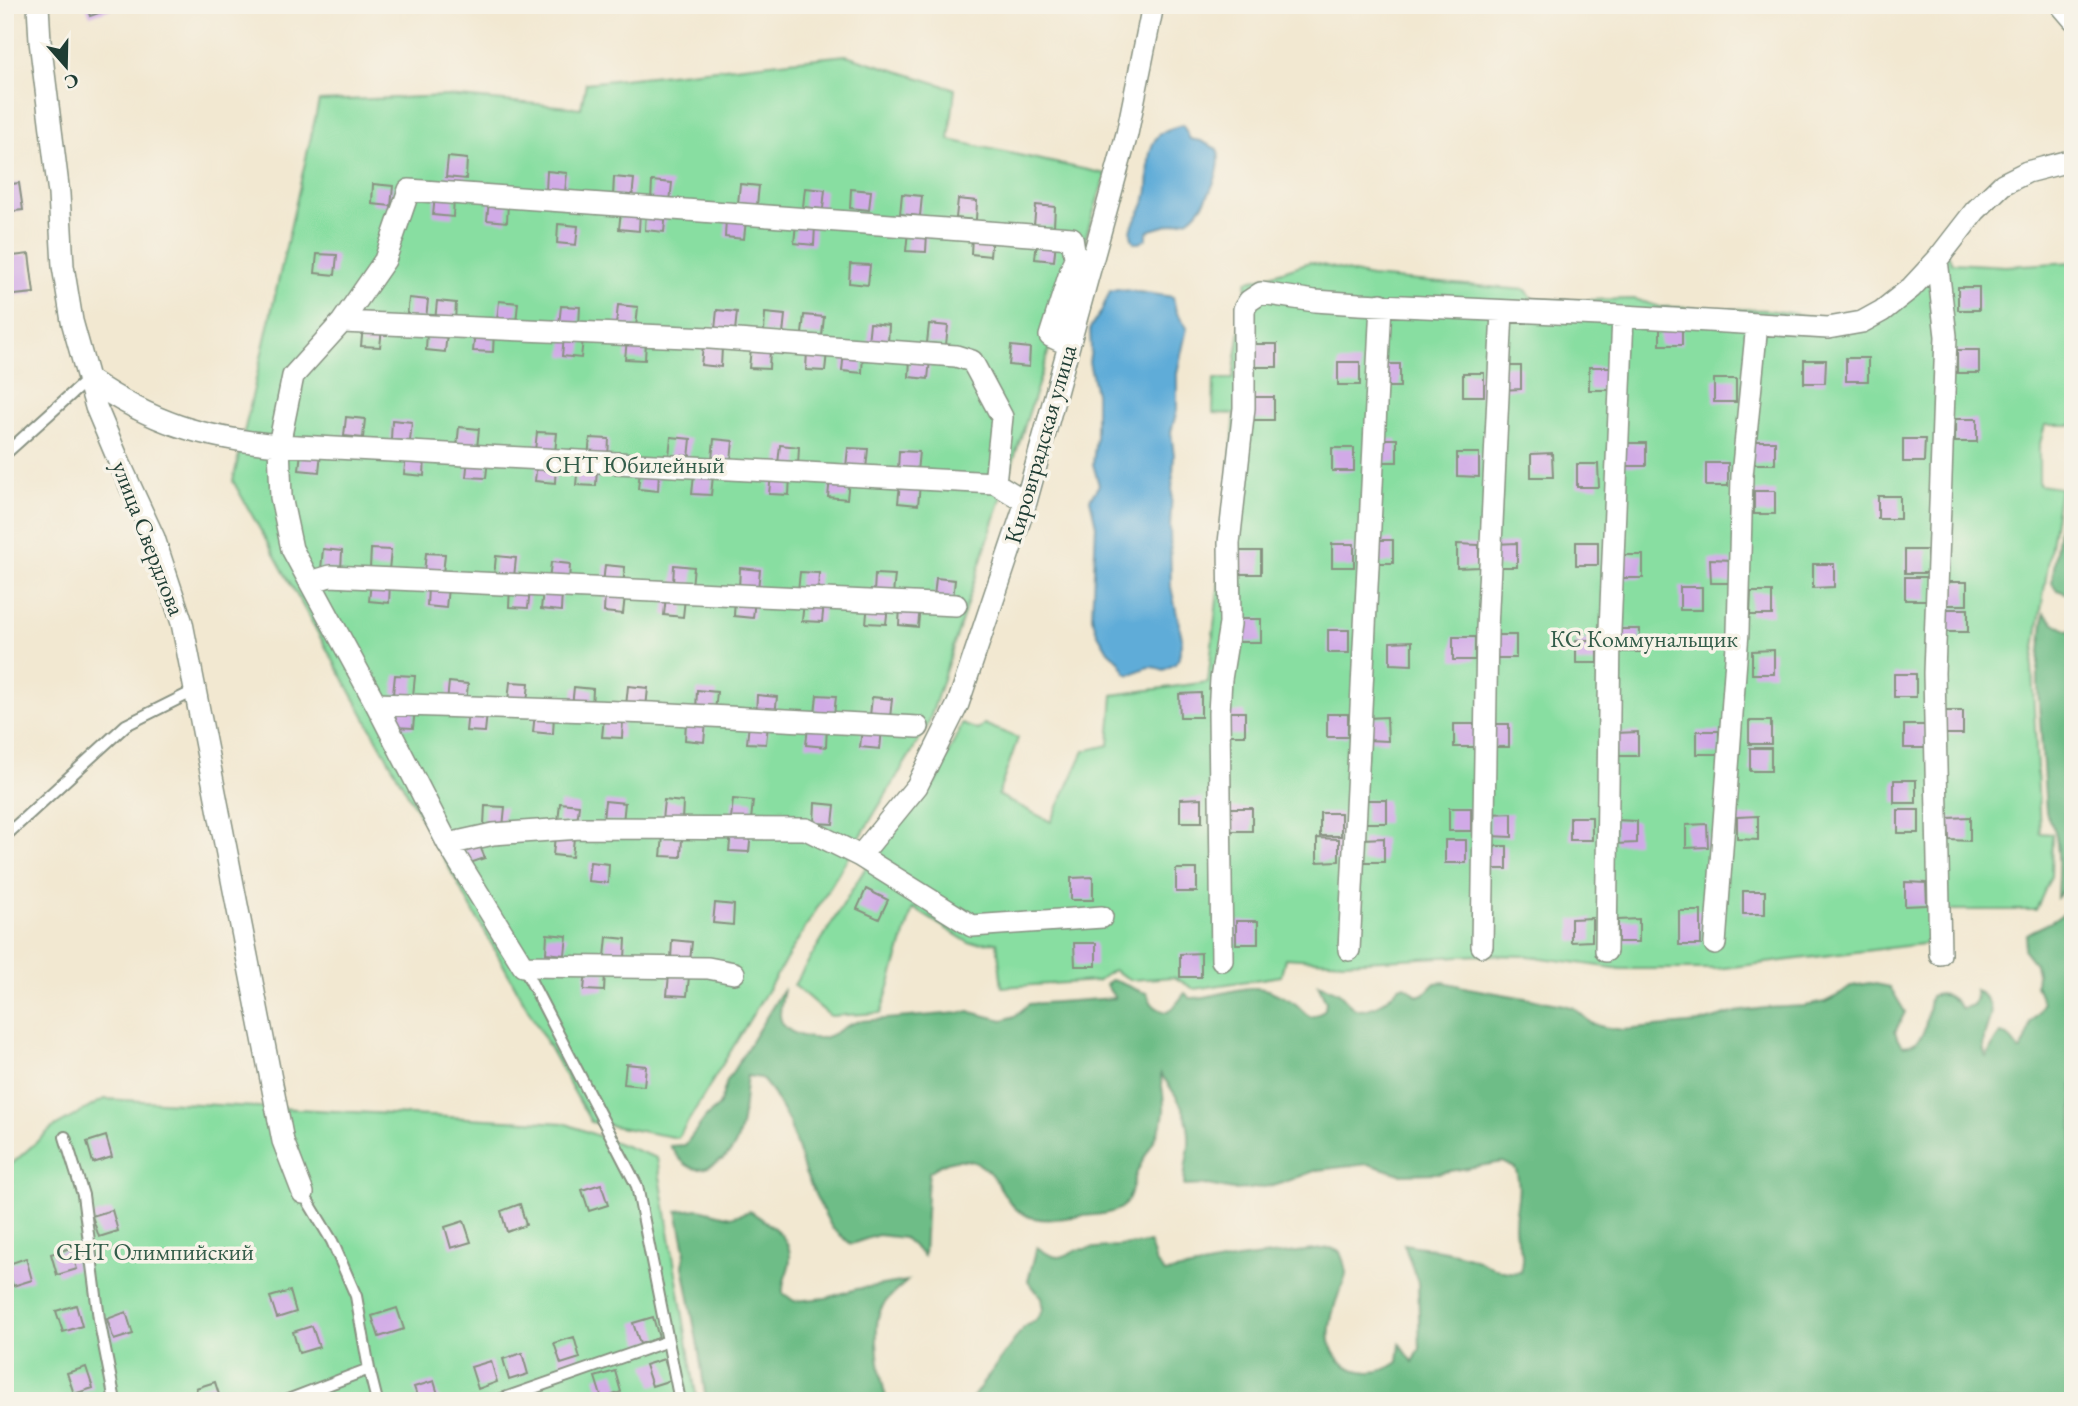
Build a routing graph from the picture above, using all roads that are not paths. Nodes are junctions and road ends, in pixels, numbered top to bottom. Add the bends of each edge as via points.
1 (38, 5) edge
2 (1153, 5) edge
3 (2061, 5) edge
4 (2073, 19) edge
5 (2073, 160) edge
6 (1937, 260) junction
7 (1381, 304) junction
8 (1502, 311) junction
9 (1623, 316) junction
10 (342, 321) junction
11 (1757, 324) junction
12 (1069, 345) junction
13 (88, 379) junction
14 (279, 445) junction
15 (5, 454) edge
16 (995, 483) junction
17 (1026, 502) junction
18 (310, 582) junction
19 (956, 605) dead end
20 (196, 690) junction
21 (376, 704) junction
22 (918, 727) dead end
23 (5, 836) edge
24 (448, 844) junction
25 (860, 856) junction
26 (1102, 917) dead end
27 (1715, 944) dead end
28 (1482, 946) dead end
29 (1349, 950) dead end
30 (1606, 951) dead end
31 (1940, 954) dead end
32 (1222, 960) dead end
33 (523, 966) junction
34 (734, 974) dead end
35 (65, 1137) dead end
36 (303, 1193) joint
37 (668, 1341) junction
38 (369, 1369) junction
39 (115, 1401) edge
40 (285, 1401) edge
41 (377, 1401) edge
42 (496, 1401) edge
43 (680, 1401) edge

1 - 13 street, улица Свердлова via 63,266
2 - 12 street, Кировградская улица via 1127,134
3 - 4 street
5 - 6 street via 2027,172 2003,184
6 - 11 street via 1911,288 1862,322 1828,328
6 - 31 street via 1946,336 1934,673
7 - 8 street
7 - 29 street
7 - 32 street via 1261,293 1244,309 1243,419 1229,543 1230,624 1219,713
8 - 9 street
8 - 28 street via 1487,629
9 - 11 street
9 - 30 street via 1610,630
10 - 12 street via 384,260 409,190 1072,238 1075,257 1049,336
10 - 14 street via 293,376
10 - 16 street via 710,338 956,356 972,361 1002,417
11 - 27 street via 1742,475 1738,632
12 - 17 street, Кировградская улица
13 - 14 street via 171,425 236,441
13 - 15 lane
13 - 20 street, улица Свердлова via 164,566 183,623
14 - 16 street
14 - 18 street via 281,497 292,549
16 - 17 street
17 - 25 street, Кировградская улица via 958,704 916,786
18 - 19 street via 330,576
18 - 21 street
20 - 23 lane via 126,725
20 - 36 street, улица Свердлова via 283,1141
21 - 22 street
21 - 24 street
24 - 25 street via 493,834 581,828 806,830
24 - 33 street
25 - 26 street via 972,926
33 - 34 street via 708,968
33 - 37 lane via 637,1186
35 - 39 lane via 83,1195
36 - 38 lane via 332,1241 356,1296
37 - 42 lane
37 - 43 lane
38 - 40 lane
38 - 41 lane

